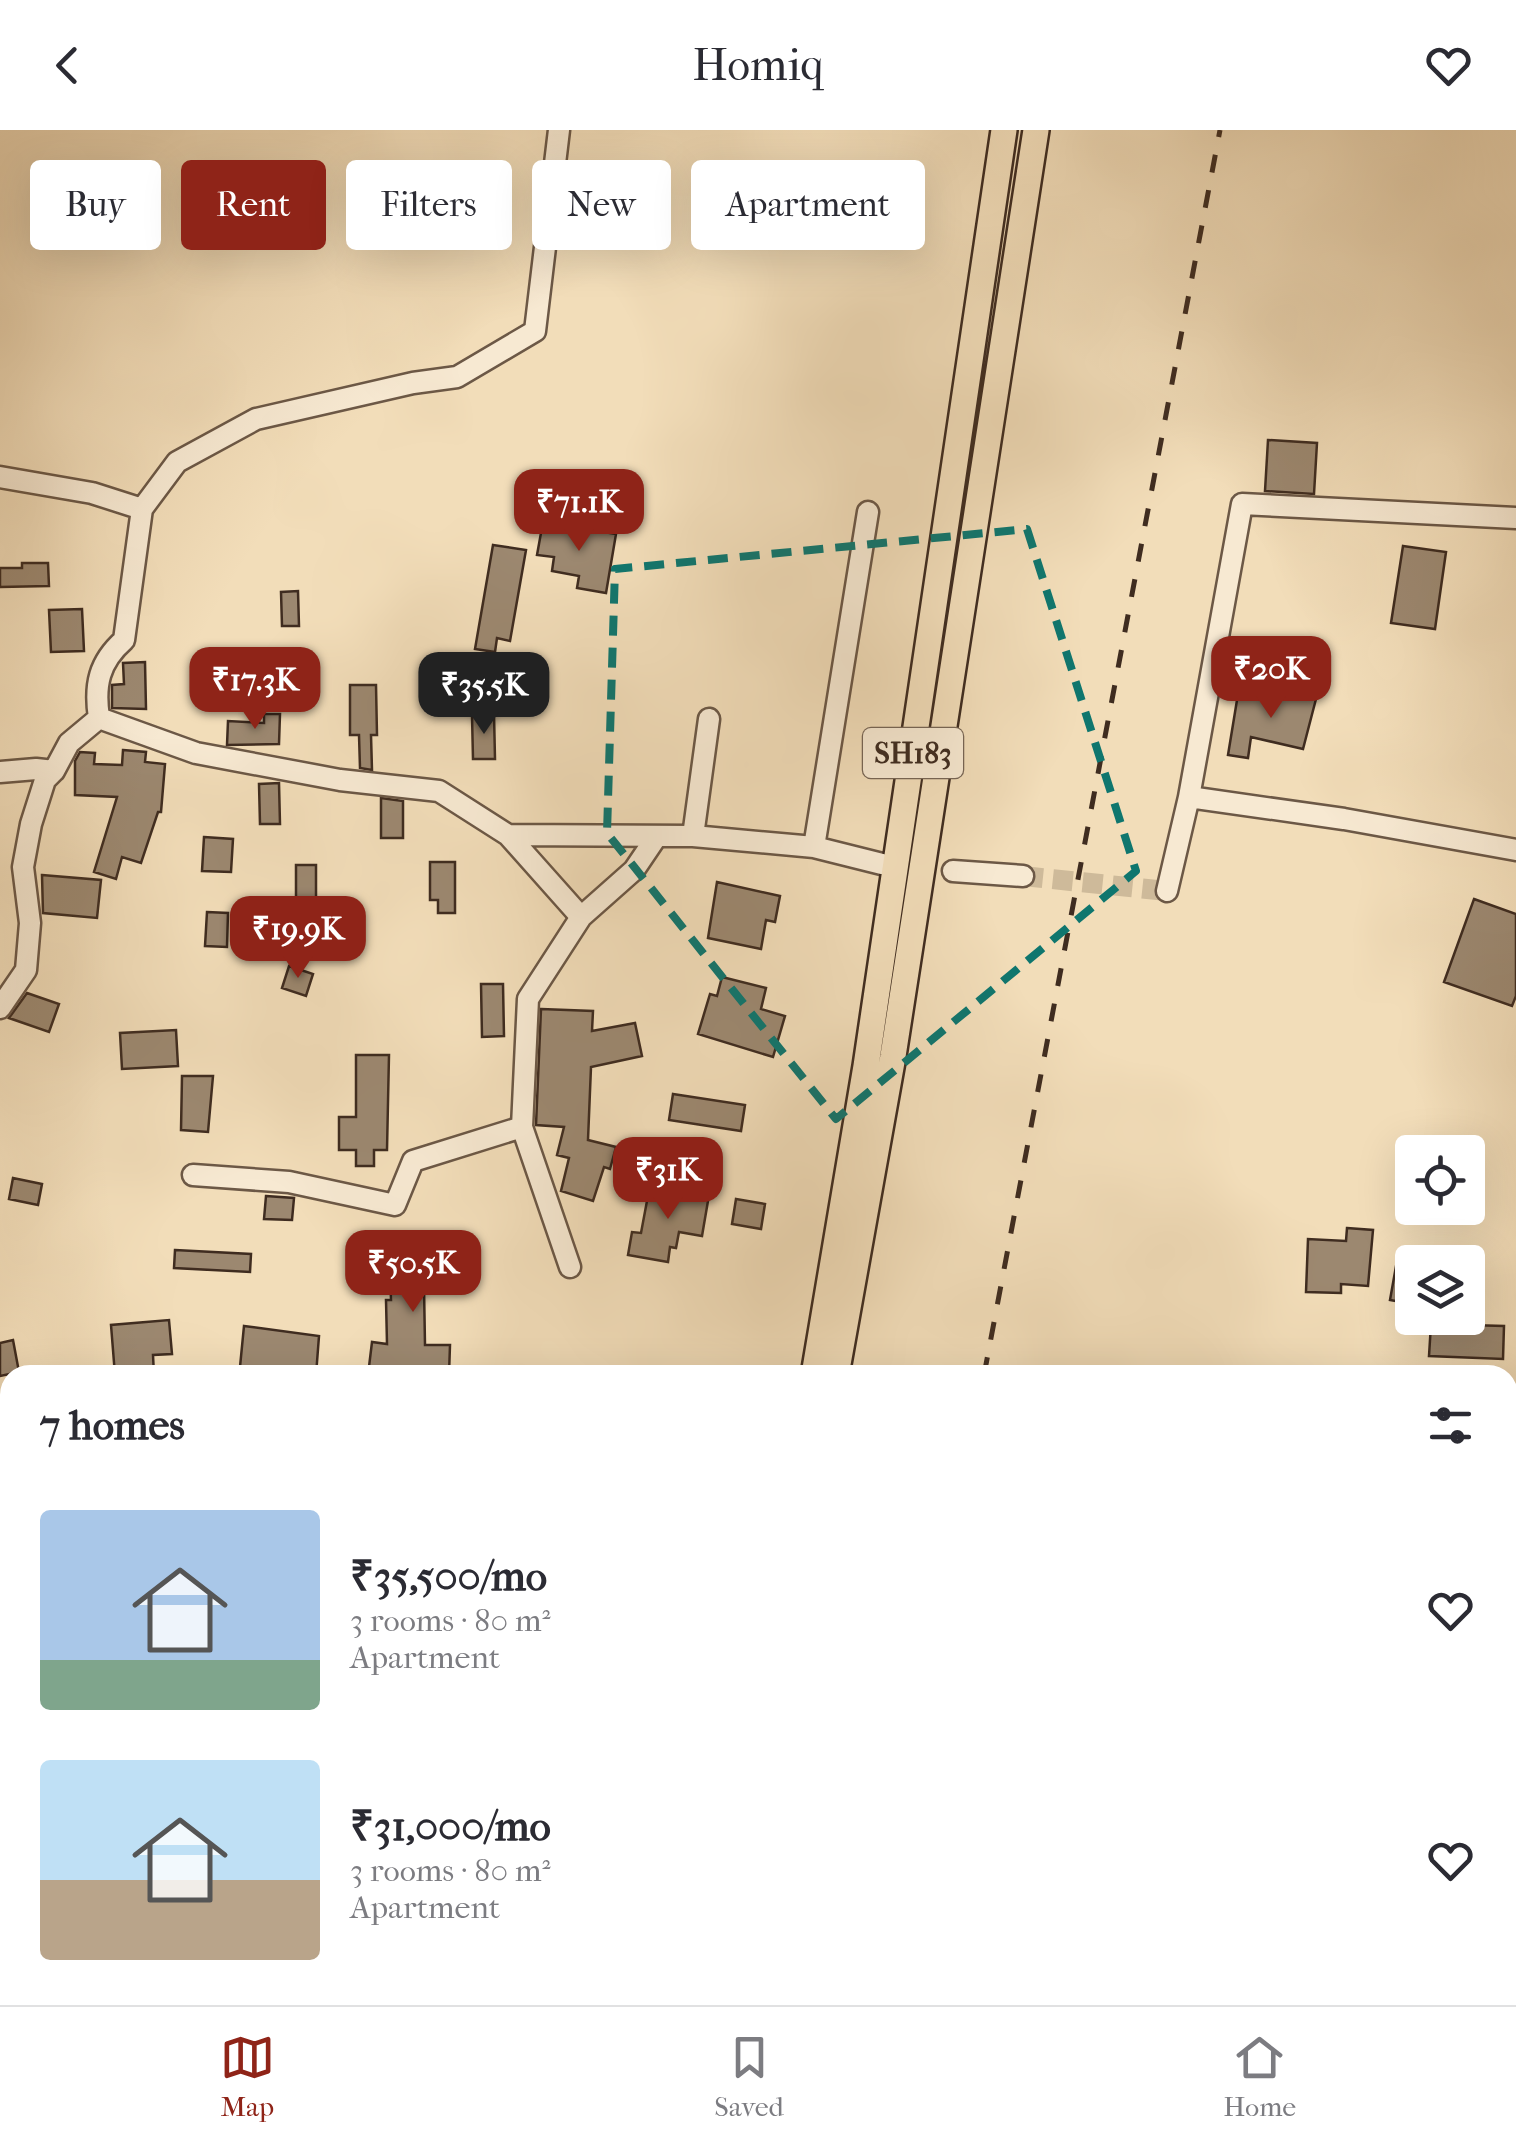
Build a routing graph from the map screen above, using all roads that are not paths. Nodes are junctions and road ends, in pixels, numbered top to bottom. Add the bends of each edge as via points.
1 (560, 130) edge
2 (1004, 130) edge
3 (1036, 130) edge
4 (0, 476) edge
5 (142, 509) junction
6 (868, 512) dead end
7 (1516, 518) edge
8 (99, 718) junction
9 (710, 719) dead end
10 (54, 771) junction
11 (0, 772) edge
12 (1189, 797) junction
13 (508, 835) junction
14 (657, 836) junction
15 (693, 836) junction
16 (814, 847) junction
17 (1516, 850) edge
18 (882, 864) dead end
19 (953, 871) dead end
20 (1023, 876) tunnel mouth
21 (1168, 891) dead end
22 (580, 917) junction
23 (0, 1008) edge
24 (522, 1127) junction
25 (194, 1175) dead end
26 (570, 1268) dead end
27 (816, 1365) edge
28 (838, 1365) edge

1 - 5 street via 535,331 457,377 256,419 177,462
2 - 27 main road, SH183
3 - 28 main road via 893,1056
4 - 5 street
5 - 8 street via 124,640 97,680
6 - 16 street
7 - 12 street via 1242,504
8 - 10 street via 69,744
8 - 13 street via 196,754 439,791
9 - 15 street
10 - 11 street
10 - 23 street via 45,780 22,866 30,923 26,970
12 - 17 street
12 - 21 street
13 - 14 street
13 - 22 street
14 - 15 street
14 - 22 street via 634,870
15 - 16 street
16 - 18 street
19 - 20 street
22 - 24 street via 528,1000
24 - 25 street via 412,1161 395,1205 288,1182
24 - 26 street

